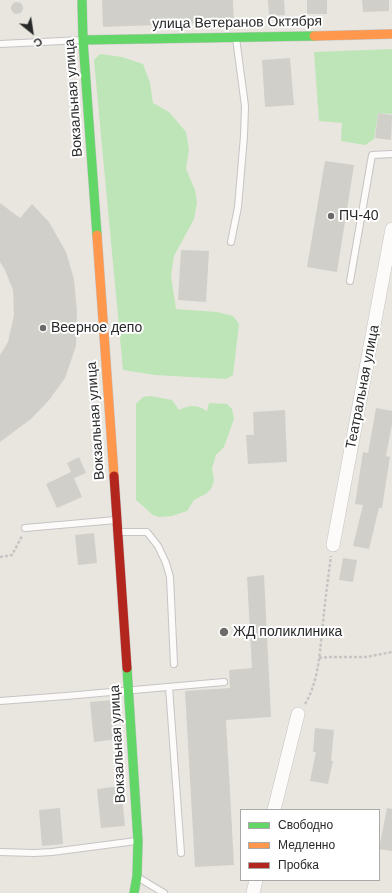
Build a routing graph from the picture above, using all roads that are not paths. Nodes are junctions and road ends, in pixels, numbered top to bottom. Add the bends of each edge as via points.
1 (82, 0) edge
2 (392, 34) edge
3 (235, 37) junction
4 (84, 40) junction
5 (0, 44) edge
6 (392, 154) edge
7 (392, 229) edge
8 (231, 242) dead end
9 (350, 281) dead end
10 (117, 520) junction
11 (25, 528) road end
12 (118, 532) junction
13 (333, 545) road end
14 (174, 664) dead end
15 (224, 682) dead end
16 (169, 687) junction
17 (129, 690) junction
18 (0, 701) edge
19 (298, 714) road end
20 (274, 809) edge
21 (138, 840) junction
22 (0, 852) edge
23 (181, 853) dead end
24 (136, 876) junction
25 (256, 881) edge
26 (134, 893) edge
27 (164, 893) edge
28 (253, 893) edge

1 - 4 street, Вокзальная улица
2 - 3 street, улица Ветеранов Октября
3 - 4 street, улица Ветеранов Октября
3 - 8 lane via 245,106 238,207
4 - 5 lane
4 - 10 street, Вокзальная улица
6 - 9 lane via 372,155
7 - 13 street, Театральная улица
10 - 11 lane
10 - 12 street, Вокзальная улица
12 - 14 lane via 147,532 158,546 166,563 170,577
12 - 17 street, Вокзальная улица
15 - 16 lane
16 - 17 lane
16 - 23 lane
17 - 18 lane
17 - 21 street, Вокзальная улица
19 - 20 street
21 - 22 lane via 52,852
21 - 24 street, Вокзальная улица
24 - 26 street, Вокзальная улица
24 - 27 lane
25 - 28 street

